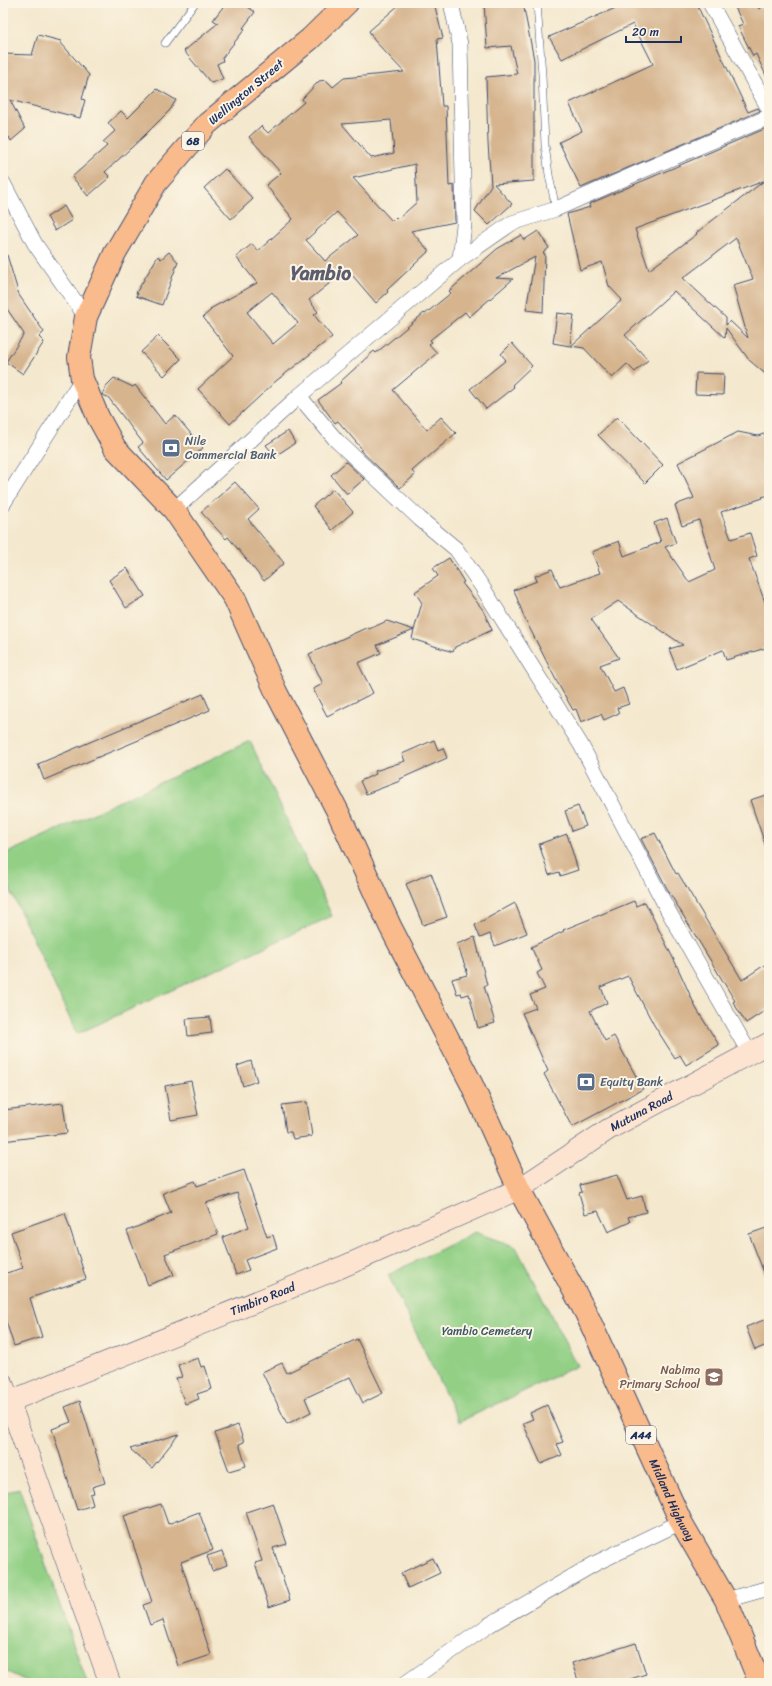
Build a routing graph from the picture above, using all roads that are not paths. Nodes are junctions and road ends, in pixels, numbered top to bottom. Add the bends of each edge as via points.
1 (195, 3) edge
2 (347, 3) edge
3 (451, 3) edge
4 (537, 3) edge
5 (710, 3) edge
6 (165, 43) dead end
7 (769, 109) edge
8 (769, 117) edge
9 (3, 183) edge
10 (556, 209) junction
11 (460, 259) junction
12 (86, 317) junction
13 (82, 379) junction
14 (299, 396) junction
15 (3, 504) edge
16 (174, 510) junction
17 (769, 1043) edge
18 (750, 1054) junction
19 (519, 1189) junction
20 (5, 1396) edge
21 (682, 1522) junction
22 (769, 1588) edge
23 (726, 1600) junction
24 (110, 1683) edge
25 (406, 1683) edge
26 (760, 1683) edge

1 - 6 lane
2 - 12 main road, Wellington Street / 68 via 310,39 208,124 156,183 115,252
3 - 11 street via 460,44 464,225
4 - 10 lane via 545,145
5 - 7 street
8 - 10 street
9 - 12 street via 35,244
10 - 11 street via 512,223
11 - 14 street
12 - 13 main road, Wellington Street via 79,357
13 - 15 street
13 - 16 main road, Wellington Street via 115,448
14 - 16 street
14 - 18 street via 336,440 456,549 481,585 581,745 670,914
16 - 19 main road, Midland Highway via 235,599 276,692 338,812 390,926 471,1083
17 - 18 street, Mutuna Road
18 - 19 street, Mutuna Road via 609,1129
19 - 20 street, Timbiro Road via 342,1267
19 - 21 main road, Midland Highway / A44 via 586,1313
20 - 24 street
21 - 23 main road, Midland Highway / A44
21 - 25 street via 596,1563 489,1625
22 - 23 street
23 - 26 main road, Midland Highway / A44

